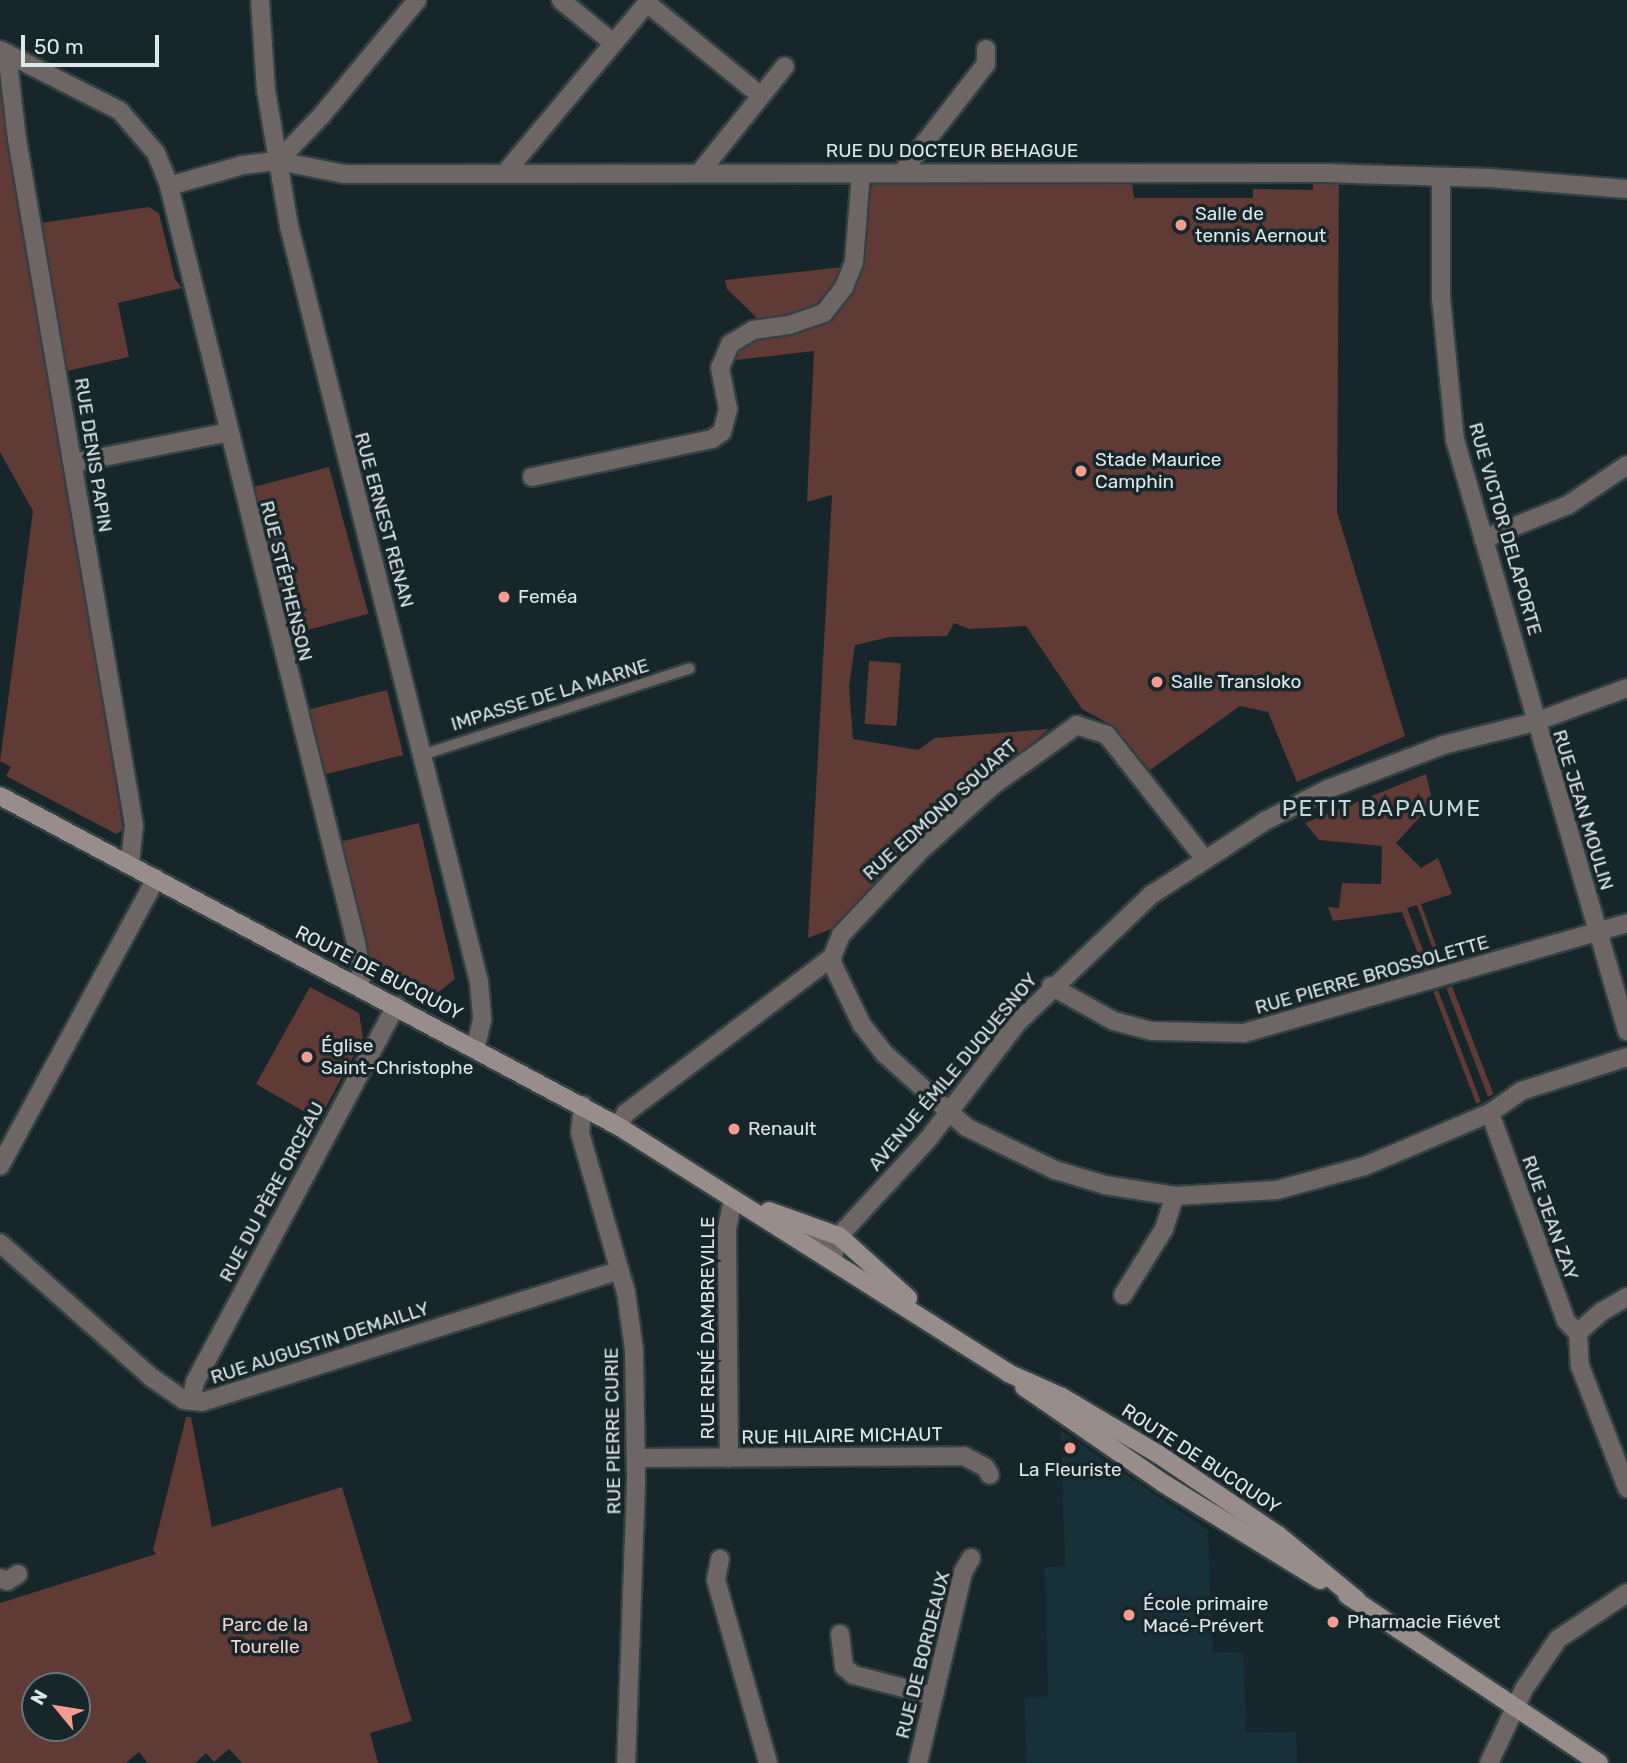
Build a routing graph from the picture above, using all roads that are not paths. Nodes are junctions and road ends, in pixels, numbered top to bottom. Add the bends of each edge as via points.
1 (260, 0) edge
2 (417, 0) edge
3 (561, 0) edge
4 (648, 1) edge
5 (612, 43) junction
6 (986, 49) dead end
7 (4, 52) edge
8 (785, 66) dead end
9 (760, 95) junction
10 (278, 161) junction
11 (701, 172) junction
12 (902, 172) junction
13 (505, 173) junction
14 (861, 173) junction
15 (1441, 177) junction
16 (169, 186) junction
17 (1627, 190) edge
18 (230, 432) junction
19 (73, 463) junction
20 (1627, 465) edge
21 (532, 477) dead end
22 (1483, 539) junction
23 (689, 669) dead end
24 (1623, 693) edge
25 (1535, 722) junction
26 (422, 755) junction
27 (0, 796) edge
28 (1204, 858) junction
29 (130, 864) junction
30 (156, 878) junction
31 (1627, 923) edge
32 (1596, 932) junction
33 (832, 957) junction
34 (358, 985) junction
35 (1051, 986) junction
36 (396, 1005) junction
37 (1627, 1031) edge
38 (476, 1046) junction
39 (1627, 1057) edge
40 (583, 1105) junction
41 (946, 1113) junction
42 (1490, 1113) junction
43 (618, 1126) junction
44 (0, 1166) edge
45 (1174, 1196) junction
46 (733, 1199) junction
47 (789, 1232) junction
48 (839, 1236) junction
49 (0, 1243) edge
50 (832, 1259) junction
51 (620, 1270) junction
52 (1123, 1295) dead end
53 (1627, 1297) edge
54 (1578, 1333) junction
55 (950, 1336) junction
56 (191, 1401) junction
57 (636, 1458) junction
58 (729, 1458) junction
59 (990, 1475) dead end
60 (1627, 1488) edge
61 (971, 1558) dead end
62 (720, 1559) dead end
63 (1627, 1593) edge
64 (840, 1634) dead end
65 (934, 1696) junction
66 (1517, 1708) junction
67 (626, 1763) edge
68 (768, 1763) edge
69 (918, 1763) edge
70 (1489, 1763) edge
71 (1600, 1763) edge

1 - 10 street, RUE ERNEST RENAN
2 - 10 street
3 - 5 street
4 - 5 street
4 - 9 street
5 - 13 street
6 - 12 street via 986,64
7 - 16 street, RUE STÉPHENSON via 120,111 156,153
7 - 19 street, RUE DENIS PAPIN
8 - 9 street
9 - 11 street
10 - 13 street, RUE DU DOCTEUR BEHAGUE via 344,174
10 - 16 street, RUE DU DOCTEUR BEHAGUE via 243,165
10 - 26 street, RUE ERNEST RENAN via 334,414
11 - 13 street, RUE DU DOCTEUR BEHAGUE
11 - 14 street, RUE DU DOCTEUR BEHAGUE
12 - 14 street, RUE DU DOCTEUR BEHAGUE
12 - 15 street, RUE DU DOCTEUR BEHAGUE
14 - 21 street via 855,262 844,287 824,313 789,325 753,330 730,344 720,368 728,409 722,432 712,439
15 - 17 street, RUE DU DOCTEUR BEHAGUE
15 - 22 street, RUE VICTOR DELAPORTE via 1441,299 1448,396 1455,440
16 - 18 street, RUE STÉPHENSON
18 - 19 street
18 - 34 street, RUE STÉPHENSON via 356,943 362,976
19 - 29 street, RUE DENIS PAPIN via 134,825
20 - 22 street via 1568,505
22 - 25 street, RUE VICTOR DELAPORTE
23 - 26 lane, IMPASSE DE LA MARNE
24 - 25 street, AVENUE ÉMILE DUQUESNOY
25 - 28 street, AVENUE ÉMILE DUQUESNOY via 1443,745 1367,772 1265,821
25 - 32 street, RUE JEAN MOULIN
26 - 38 street, RUE ERNEST RENAN via 479,982 482,1020
27 - 29 main road, ROUTE DE BUCQUOY
28 - 33 street, RUE EDMOND SOUART via 1107,735 1077,725 992,786 921,850 841,935
28 - 35 street, AVENUE ÉMILE DUQUESNOY via 1141,903
29 - 30 main road, ROUTE DE BUCQUOY
30 - 34 main road, ROUTE DE BUCQUOY
30 - 44 street
31 - 32 street, RUE PIERRE BROSSOLETTE
32 - 35 street, RUE PIERRE BROSSOLETTE via 1244,1032 1152,1031 1114,1021
32 - 37 street, RUE JEAN MOULIN
33 - 41 street via 862,1025
33 - 43 street, RUE EDMOND SOUART via 626,1113
34 - 36 main road, ROUTE DE BUCQUOY
35 - 41 street, AVENUE ÉMILE DUQUESNOY
36 - 38 main road, ROUTE DE BUCQUOY
36 - 56 street, RUE DU PÈRE ORCEAU via 195,1382
38 - 40 main road, ROUTE DE BUCQUOY
39 - 42 street via 1521,1091
40 - 43 main road, ROUTE DE BUCQUOY
40 - 51 street, RUE PIERRE CURIE via 580,1133
41 - 45 street via 995,1143 1055,1170 1105,1185
41 - 48 street, AVENUE ÉMILE DUQUESNOY
42 - 45 street via 1365,1166 1277,1190
42 - 54 street, RUE JEAN ZAY via 1566,1321
43 - 46 main road, ROUTE DE BUCQUOY
45 - 52 street via 1164,1229
46 - 47 main road, ROUTE DE BUCQUOY
46 - 48 main road, ROUTE DE BUCQUOY
46 - 58 street, RUE RENÉ DAMBREVILLE via 727,1228
47 - 48 street via 819,1242
47 - 50 main road, ROUTE DE BUCQUOY
48 - 50 street
48 - 55 main road, ROUTE DE BUCQUOY
49 - 56 street, RUE AUGUSTIN DEMAILLY via 151,1377
50 - 55 main road, ROUTE DE BUCQUOY
51 - 56 street, RUE AUGUSTIN DEMAILLY via 227,1397
51 - 57 street, RUE PIERRE CURIE via 634,1350
53 - 54 street
54 - 60 street via 1580,1366
55 - 66 main road, ROUTE DE BUCQUOY via 1008,1373 1062,1397 1158,1454 1278,1535 1357,1601
57 - 58 street, RUE HILAIRE MICHAUT
57 - 67 street, RUE PIERRE CURIE
58 - 59 street, RUE HILAIRE MICHAUT via 964,1456 985,1467
61 - 65 street, RUE DE BORDEAUX via 963,1572
62 - 68 street via 716,1580
63 - 66 street via 1558,1639
64 - 65 street via 844,1667 854,1675
65 - 69 street, RUE DE BORDEAUX
66 - 70 street
66 - 71 main road, ROUTE DE BUCQUOY

